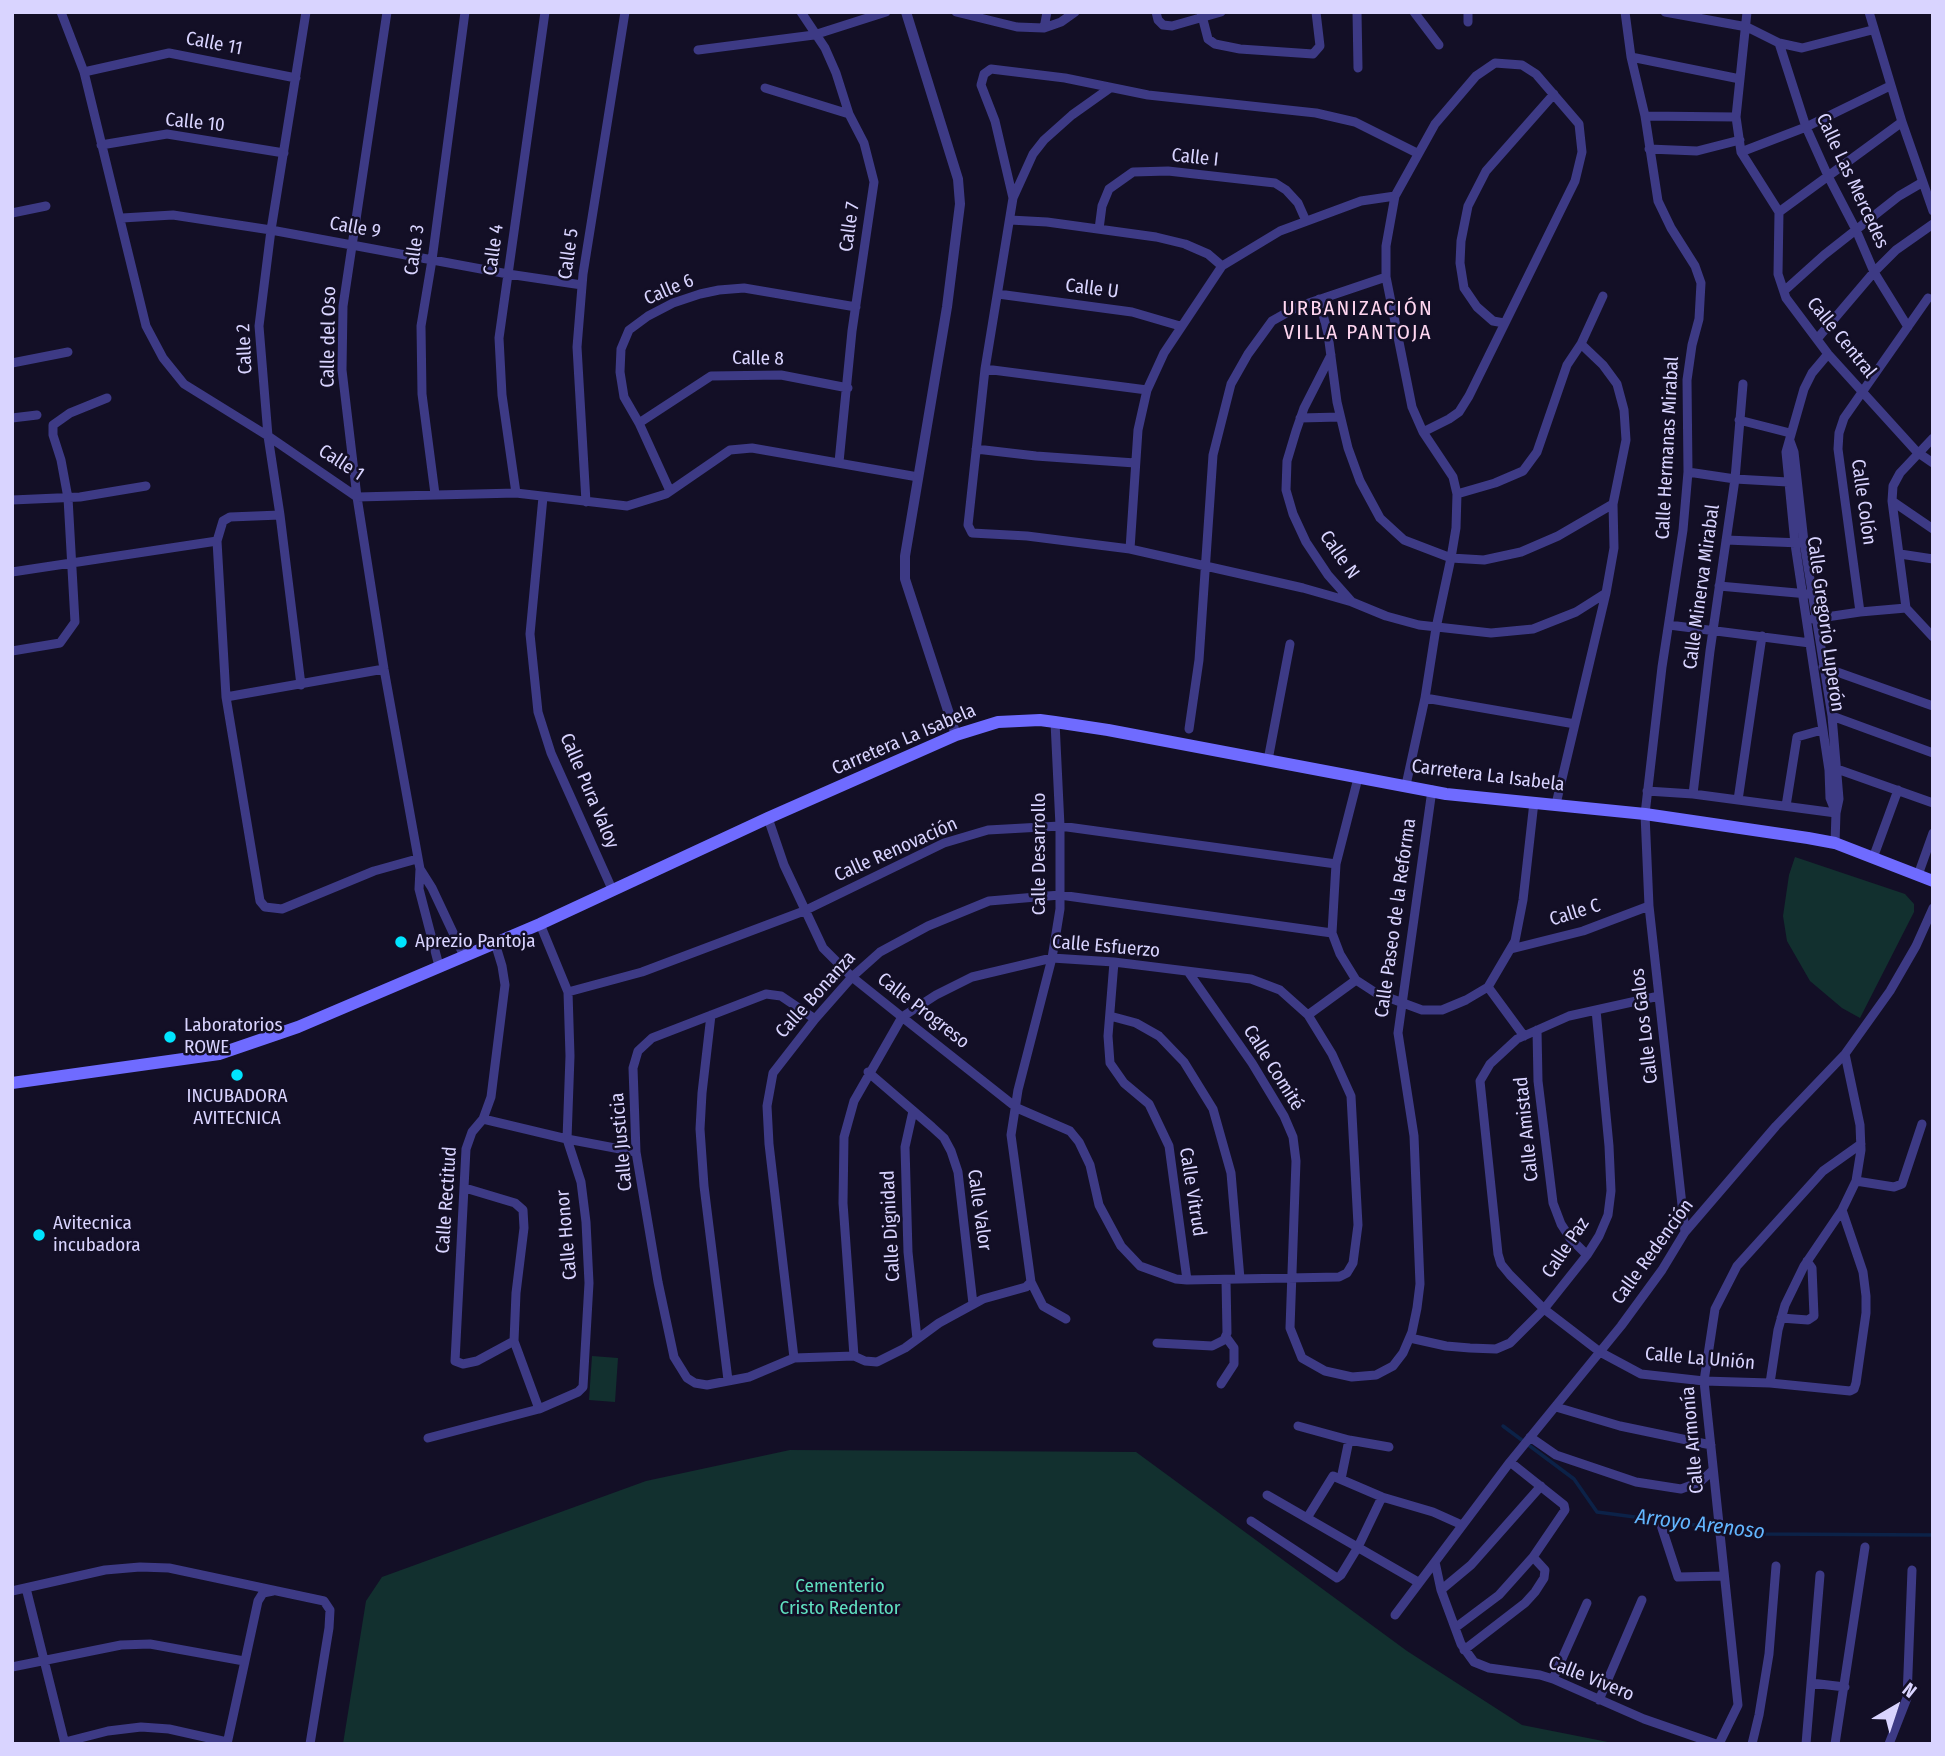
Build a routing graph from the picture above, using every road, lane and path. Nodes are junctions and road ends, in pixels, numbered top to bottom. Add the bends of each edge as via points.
1 (61, 12) edge
2 (306, 12) edge
3 (387, 12) edge
4 (465, 12) edge
5 (545, 12) edge
6 (625, 12) edge
7 (801, 12) edge
8 (886, 12) edge
9 (906, 12) edge
10 (956, 12) edge
11 (1047, 12) edge
12 (1075, 12) edge
13 (1156, 12) edge
14 (1222, 12) edge
15 (1316, 12) edge
16 (1357, 12) edge
17 (1414, 12) edge
18 (1625, 12) edge
19 (1665, 12) edge
20 (1747, 12) edge
21 (1869, 12) edge
22 (1202, 15) edge
23 (1747, 27) junction
24 (1044, 28) junction
25 (1872, 30) junction
26 (814, 35) junction
27 (1779, 43) junction
28 (1439, 45) dead end
29 (698, 50) dead end
30 (1631, 57) junction
31 (1358, 68) dead end
32 (84, 72) junction
33 (296, 78) junction
34 (1740, 79) junction
35 (1890, 86) junction
36 (765, 88) dead end
37 (1110, 89) junction
38 (1555, 94) junction
39 (849, 114) junction
40 (1645, 116) junction
41 (1737, 117) junction
42 (1902, 122) junction
43 (1806, 127) junction
44 (1740, 140) junction
45 (101, 145) junction
46 (1649, 149) junction
47 (1741, 152) junction
48 (284, 153) junction
49 (1417, 153) junction
50 (1828, 176) junction
51 (1923, 182) junction
52 (1395, 196) junction
53 (1013, 198) junction
54 (46, 206) dead end
55 (1933, 211) edge
56 (1779, 212) junction
57 (12, 213) edge
58 (122, 218) junction
59 (1010, 220) junction
60 (1306, 221) junction
61 (1933, 224) edge
62 (1099, 229) junction
63 (271, 230) junction
64 (1856, 230) junction
65 (353, 246) junction
66 (432, 260) junction
67 (1222, 266) junction
68 (1874, 271) junction
69 (508, 274) junction
70 (1386, 277) junction
71 (582, 285) junction
72 (1784, 291) junction
73 (998, 294) junction
74 (1603, 296) dead end
75 (1928, 298) dead end
76 (1319, 299) junction
77 (856, 307) junction
78 (1504, 323) junction
79 (1180, 326) junction
80 (1908, 327) junction
81 (1817, 339) junction
82 (1581, 344) junction
83 (68, 352) dead end
84 (1828, 354) junction
85 (1331, 355) junction
86 (12, 363) edge
87 (985, 369) junction
88 (1743, 384) dead end
89 (848, 388) junction
90 (1147, 390) junction
91 (1862, 392) junction
92 (107, 398) dead end
93 (37, 415) dead end
94 (1340, 417) junction
95 (12, 418) edge
96 (1300, 418) junction
97 (1739, 420) junction
98 (639, 423) junction
99 (1423, 432) junction
100 (268, 436) junction
101 (1790, 437) junction
102 (1933, 439) edge
103 (976, 449) junction
104 (1917, 452) junction
105 (839, 462) junction
106 (1933, 463) edge
107 (1135, 464) junction
108 (1688, 472) junction
109 (918, 477) junction
110 (1735, 479) junction
111 (1788, 482) junction
112 (146, 486) dead end
113 (670, 491) junction
114 (435, 494) junction
115 (516, 494) junction
116 (1457, 494) junction
117 (357, 497) junction
118 (543, 497) junction
119 (68, 498) junction
120 (12, 500) edge
121 (1892, 501) junction
122 (586, 502) junction
123 (1614, 504) junction
124 (280, 515) junction
125 (1933, 529) edge
126 (1726, 540) junction
127 (217, 541) junction
128 (1800, 543) junction
129 (1130, 549) junction
130 (1900, 554) junction
131 (1451, 558) junction
132 (1933, 559) edge
133 (72, 562) junction
134 (1204, 565) junction
135 (12, 572) edge
136 (1720, 586) junction
137 (1606, 593) junction
138 (1807, 594) junction
139 (1352, 602) junction
140 (1906, 608) junction
141 (1860, 612) junction
142 (1812, 620) junction
143 (1668, 625) junction
144 (1436, 628) junction
145 (1713, 630) junction
146 (1762, 636) junction
147 (1933, 636) edge
148 (1810, 643) junction
149 (1290, 644) dead end
150 (12, 651) edge
151 (1823, 667) junction
152 (384, 669) junction
153 (301, 685) junction
154 (226, 697) junction
155 (1425, 698) junction
156 (1933, 706) edge
157 (1832, 716) junction
158 (1055, 722) junction
159 (1575, 724) junction
160 (1189, 729) dead end
161 (1822, 730) junction
162 (956, 735) junction
163 (1933, 753) edge
164 (1268, 760) junction
165 (1837, 769) junction
166 (1358, 778) junction
167 (1406, 785) junction
168 (1432, 790) junction
169 (1898, 790) junction
170 (1647, 791) junction
171 (1693, 794) junction
172 (1738, 800) junction
173 (1534, 802) junction
174 (1933, 803) edge
175 (1556, 804) junction
176 (1786, 806) junction
177 (1836, 813) junction
178 (1644, 814) junction
179 (768, 818) junction
180 (1060, 826) junction
181 (1933, 833) edge
182 (1835, 843) junction
183 (1874, 858) junction
184 (1336, 863) junction
185 (418, 864) junction
186 (1918, 875) junction
187 (1933, 881) edge
188 (612, 889) junction
189 (1060, 895) junction
190 (1649, 906) junction
191 (1933, 908) edge
192 (804, 911) junction
193 (540, 924) junction
194 (1332, 933) junction
195 (495, 943) junction
196 (1511, 949) junction
197 (464, 956) junction
198 (1052, 958) junction
199 (1114, 962) junction
200 (439, 966) junction
201 (1189, 972) junction
202 (852, 977) junction
203 (1356, 980) junction
204 (1488, 987) junction
205 (568, 992) junction
206 (1659, 996) junction
207 (1401, 1003) junction
208 (1596, 1010) junction
209 (711, 1015) junction
210 (1308, 1015) junction
211 (1110, 1016) junction
212 (902, 1017) junction
213 (815, 1019) junction
214 (1537, 1030) junction
215 (1524, 1036) junction
216 (1845, 1054) junction
217 (869, 1072) junction
218 (12, 1083) edge
219 (1017, 1108) junction
220 (913, 1111) junction
221 (483, 1119) junction
222 (1922, 1124) dead end
223 (567, 1139) junction
224 (1861, 1144) junction
225 (636, 1152) junction
226 (1856, 1181) junction
227 (465, 1188) junction
228 (1842, 1210) junction
229 (1685, 1232) junction
230 (1587, 1255) junction
231 (1807, 1261) junction
232 (1348, 1273) joint
233 (1292, 1277) junction
234 (1240, 1279) junction
235 (1188, 1280) junction
236 (1226, 1280) junction
237 (1031, 1282) junction
238 (973, 1304) junction
239 (1544, 1309) junction
240 (1782, 1318) junction
241 (1066, 1319) dead end
242 (1226, 1337) junction
243 (1410, 1338) junction
244 (917, 1339) junction
245 (514, 1341) junction
246 (1157, 1343) dead end
247 (1600, 1352) junction
248 (853, 1356) junction
249 (794, 1358) junction
250 (728, 1380) junction
251 (1704, 1381) junction
252 (1770, 1383) junction
253 (1221, 1384) dead end
254 (1556, 1407) junction
255 (539, 1409) junction
256 (1298, 1426) dead end
257 (428, 1438) dead end
258 (1529, 1439) junction
259 (1349, 1440) junction
260 (1711, 1445) junction
261 (1389, 1447) dead end
262 (1513, 1458) junction
263 (1713, 1470) junction
264 (1341, 1479) junction
265 (1541, 1486) junction
266 (1267, 1495) dead end
267 (1382, 1497) junction
268 (1307, 1518) junction
269 (1251, 1521) dead end
270 (1660, 1522) dead end
271 (1462, 1525) junction
272 (1358, 1547) junction
273 (1865, 1547) dead end
274 (1533, 1557) junction
275 (1435, 1562) junction
276 (1776, 1566) dead end
277 (1912, 1570) dead end
278 (1820, 1575) dead end
279 (1724, 1576) junction
280 (1418, 1582) junction
281 (26, 1588) junction
282 (275, 1590) junction
283 (1441, 1590) junction
284 (12, 1591) edge
285 (1642, 1600) dead end
286 (1587, 1603) dead end
287 (1395, 1615) dead end
288 (1455, 1628) junction
289 (1464, 1650) junction
290 (43, 1661) junction
291 (244, 1661) junction
292 (12, 1667) edge
293 (1553, 1679) junction
294 (1811, 1683) junction
295 (1845, 1687) junction
296 (1600, 1700) junction
297 (65, 1743) edge
298 (227, 1743) edge
299 (310, 1744) edge
300 (1718, 1744) edge
301 (1752, 1744) edge
302 (1806, 1744) edge
303 (1835, 1744) edge
304 (1889, 1744) edge

1 - 32 street, Calle 1
2 - 33 street, Calle 2
3 - 65 street, Calle del Oso
4 - 66 street, Calle 3
5 - 69 street, Calle 4
6 - 71 street, Calle 5
7 - 26 street, Calle 7
8 - 26 street
9 - 109 street via 958,178 960,204
10 - 24 street via 1017,27
11 - 24 street
12 - 24 street
13 - 22 street via 1163,25 1172,26
14 - 22 street
15 - 22 street via 1320,46 1312,54 1222,47 1209,39
16 - 31 street
17 - 28 street
18 - 30 street, Calle Hermanas Mirabal
19 - 23 street
20 - 23 street
21 - 25 street
23 - 27 street
23 - 34 street
25 - 27 street via 1802,48
25 - 35 street
26 - 29 street
26 - 39 street, Calle 7 via 825,48
27 - 43 street, Calle Las Mercedes
30 - 34 street
30 - 40 street, Calle Hermanas Mirabal
32 - 33 street, Calle 11 via 169,53
32 - 45 street, Calle 1
33 - 48 street, Calle 2
34 - 41 street
35 - 42 street
35 - 43 street
36 - 39 street
37 - 49 street via 1316,113 1355,122
37 - 53 street via 1044,139
37 - 53 street via 991,69 984,74 981,85 995,121
38 - 49 street via 1522,65 1496,63 1455,97
38 - 78 street via 1579,124 1582,152 1575,181
38 - 78 street via 1486,171 1468,206 1460,264 1465,288 1477,307 1493,321
39 - 77 street, Calle 7 via 864,143 874,182
40 - 41 street
40 - 46 street, Calle Hermanas Mirabal
41 - 44 street
42 - 50 street
42 - 51 street
43 - 47 street
43 - 50 street, Calle Las Mercedes
44 - 46 street via 1697,151
44 - 47 street
45 - 48 street, Calle 10 via 167,134
45 - 58 street, Calle 1
46 - 108 street, Calle Hermanas Mirabal via 1658,201 1701,283 1687,380
47 - 56 street
48 - 63 street, Calle 2
49 - 52 street
50 - 56 street
50 - 64 street, Calle Las Mercedes
51 - 55 street
51 - 64 street
52 - 60 street via 1361,201
52 - 70 street via 1385,246
53 - 59 street
54 - 57 street
56 - 72 street, Calle Central via 1778,274
58 - 63 street, Calle 9 via 173,215
58 - 100 street, Calle 1 via 146,326 163,358 184,384
59 - 62 street
59 - 73 street
60 - 62 street, Calle I via 1298,203 1275,183 1168,171 1133,172 1109,189
60 - 67 street
61 - 68 street
62 - 67 street via 1185,244
63 - 65 street, Calle 9
63 - 100 street, Calle 2 via 259,326
64 - 68 street, Calle Las Mercedes
64 - 72 street
65 - 66 street, Calle 9
65 - 117 street, Calle del Oso via 343,306 342,370
66 - 69 street, Calle 9
66 - 114 street, Calle 3 via 421,326 422,394
67 - 79 street
68 - 80 street, Calle Las Mercedes
68 - 81 street
69 - 71 street, Calle 9
69 - 115 street, Calle 4 via 499,338
70 - 76 street
70 - 99 street via 1412,407
71 - 122 street, Calle 5 via 577,347
72 - 81 street, Calle Central
73 - 79 street, Calle U via 1132,312
73 - 87 street
74 - 82 street
75 - 80 street, Calle Colón
76 - 85 street
76 - 134 street via 1272,321 1230,384 1213,455
77 - 89 street, Calle 7
77 - 98 street, Calle 6 via 744,288 700,294 648,316 629,330 621,349 624,397
78 - 99 street via 1459,412
79 - 90 street
80 - 91 street, Calle Colón
81 - 84 street, Calle Central
82 - 116 street via 1567,365 1537,452 1523,471
82 - 123 street via 1617,384 1624,410 1626,440
83 - 86 street
84 - 91 street, Calle Central
84 - 101 street, Calle Gregorio Luperón via 1804,389
85 - 94 street
85 - 96 street, Calle N
87 - 90 street
87 - 103 street
88 - 97 street, Calle Minerva Mirabal
89 - 98 street, Calle 8 via 781,375 711,376
89 - 105 street, Calle 7
90 - 107 street
91 - 104 street, Calle Central
91 - 141 street, Calle Colón via 1844,418 1838,449
92 - 119 street via 53,425
93 - 95 street
94 - 96 street
94 - 131 street via 1360,481 1380,518 1404,540
96 - 139 street, Calle N via 1287,461 1286,490 1306,542
97 - 101 street
97 - 110 street, Calle Minerva Mirabal
98 - 113 street, Calle 6
99 - 116 street via 1453,477
100 - 117 street, Calle 1
100 - 124 street, Calle 2
101 - 111 street, Calle Gregorio Luperón
101 - 128 street, Calle Gregorio Luperón
102 - 104 street
103 - 107 street
103 - 129 street via 968,525 972,533
104 - 106 street, Calle Central
104 - 121 street via 1900,472
105 - 109 street, Calle 1
105 - 113 street, Calle 1 via 751,448 730,450
107 - 129 street
108 - 110 street
108 - 143 street, Calle Hermanas Mirabal
109 - 162 street via 905,579
110 - 111 street
110 - 126 street, Calle Minerva Mirabal
111 - 128 street, Calle Gregorio Luperón
112 - 119 street
113 - 122 street, Calle 1 via 627,506
114 - 115 street, Calle 1
114 - 117 street, Calle 1
115 - 118 street, Calle 1
116 - 131 street
117 - 152 street, Calle del Oso
118 - 122 street, Calle 1
118 - 188 street, Calle Pura Valoy via 530,635 538,712 551,753
119 - 120 street
119 - 133 street
121 - 125 street
121 - 130 street
123 - 131 street via 1521,552 1484,560
123 - 137 street via 1614,548
124 - 127 street via 230,517 223,521
124 - 153 street, Calle 2
126 - 128 street
126 - 136 street, Calle Minerva Mirabal
127 - 133 street
127 - 154 street
128 - 138 street, Calle Gregorio Luperón
129 - 134 street
130 - 132 street
130 - 140 street
131 - 144 street
133 - 135 street
133 - 150 street via 74,626 60,643
134 - 139 street
134 - 160 street via 1199,660
136 - 138 street
136 - 145 street, Calle Minerva Mirabal
137 - 144 street, Calle N via 1576,612 1533,629 1492,633
137 - 159 street
138 - 142 street, Calle Gregorio Luperón
139 - 144 street, Calle N
140 - 141 street
140 - 147 street
141 - 142 street
142 - 148 street, Calle Gregorio Luperón
142 - 151 street, Calle Gregorio Luperón
143 - 145 street
143 - 170 street, Calle Hermanas Mirabal
144 - 155 street
145 - 146 street
145 - 171 street, Calle Minerva Mirabal
146 - 148 street
146 - 172 street
148 - 161 street, Calle Gregorio Luperón
149 - 164 street
151 - 156 street
151 - 157 street, Calle Gregorio Luperón
152 - 153 street
152 - 185 street, Calle del Oso
153 - 154 street
154 - 185 street via 258,894 265,906 282,909 374,871
155 - 159 street
155 - 167 street
157 - 163 street
157 - 165 street, Calle Gregorio Luperón
158 - 162 main road, Carretera La Isabela via 998,722
158 - 164 main road, Carretera La Isabela
158 - 180 street, Calle Desarrollo
159 - 175 street
161 - 176 street via 1797,737
161 - 177 street, Calle Gregorio Luperón
162 - 179 main road, Carretera La Isabela
164 - 166 main road, Carretera La Isabela
165 - 169 street
165 - 177 street, Calle Gregorio Luperón
166 - 167 main road, Carretera La Isabela
166 - 184 street
167 - 168 main road, Carretera La Isabela
168 - 173 main road, Carretera La Isabela
168 - 207 street, Calle Paseo de la Reforma
169 - 174 street
169 - 183 street
170 - 171 street
170 - 178 street, Calle Hermanas Mirabal
171 - 172 street
172 - 176 street
173 - 175 main road, Carretera La Isabela
173 - 196 street via 1523,900
175 - 178 main road, Carretera La Isabela
176 - 177 street
177 - 182 street, Calle Gregorio Luperón
178 - 182 main road, Carretera La Isabela
178 - 190 street, Calle Los Galos
179 - 188 main road, Carretera La Isabela
179 - 192 street, Calle Progreso
180 - 184 street, Calle Renovación
180 - 189 street, Calle Desarrollo
180 - 192 street, Calle Renovación via 988,830 944,843
181 - 186 street
182 - 183 main road, Carretera La Isabela
183 - 186 main road, Carretera La Isabela
184 - 194 street
185 - 197 street, Calle del Oso
185 - 200 street, Calle del Oso via 419,889
186 - 187 main road, Carretera La Isabela
188 - 193 main road, Carretera La Isabela
189 - 194 street, Calle Bonanza
189 - 198 street, Calle Desarrollo
189 - 202 street, Calle Bonanza via 989,901 880,952
190 - 196 street, Calle C via 1583,931
190 - 206 street, Calle Los Galos
191 - 216 street, Calle Redención via 1890,991
192 - 202 street, Calle Progreso via 822,948
192 - 205 street, Calle Renovación via 642,972
193 - 195 main road, Carretera La Isabela
193 - 205 street, Calle Honor
194 - 203 street
195 - 197 main road, Carretera La Isabela
195 - 221 street, Calle Rectitud via 505,985 491,1097
196 - 204 street
197 - 200 main road, Carretera La Isabela
198 - 199 street, Calle Esfuerzo
198 - 212 street, Calle Esfuerzo via 972,977
198 - 219 street, Calle Desarrollo
199 - 201 street, Calle Esfuerzo
199 - 211 street, Calle Vitrud
200 - 218 main road, Carretera La Isabela via 298,1027 219,1054
201 - 210 street, Calle Esfuerzo via 1251,979 1280,990
201 - 233 street, Calle Comité via 1252,1063 1293,1137
202 - 212 street, Calle Progreso
202 - 213 street, Calle Bonanza
203 - 207 street
203 - 210 street
204 - 207 street via 1442,1010
204 - 215 street
205 - 223 street, Calle Honor
206 - 208 street, Calle La Unión
206 - 229 street, Calle Los Galos
207 - 243 street, Calle Paseo de la Reforma via 1398,1033 1414,1136 1420,1284
208 - 214 street, Calle La Unión
208 - 230 street, Calle Paz via 1611,1191 1608,1215
209 - 213 street, Calle Justicia via 766,994 781,996
209 - 225 street, Calle Justicia via 652,1038 638,1051 634,1068
209 - 250 street via 701,1129
210 - 232 street, Calle Esfuerzo via 1350,1096 1358,1225
211 - 234 street via 1159,1036 1184,1062 1213,1109 1231,1173
211 - 235 street, Calle Vitrud via 1110,1063 1124,1083 1149,1104 1169,1146
212 - 217 street, Calle Esfuerzo
212 - 219 street, Calle Progreso
213 - 249 street, Calle Bonanza via 773,1073 767,1106
214 - 215 street, Calle La Unión
214 - 230 street, Calle Amistad via 1538,1081 1553,1203 1565,1231
215 - 239 street, Calle La Unión via 1490,1064 1479,1081 1479,1090 1501,1264
216 - 224 street
216 - 229 street, Calle Redención
217 - 220 street, Calle Valor
217 - 248 street, Calle Esfuerzo via 847,1125 842,1165
219 - 235 street, Calle Progreso via 1070,1131 1079,1142 1090,1165 1099,1205 1121,1246 1140,1266
219 - 237 street, Calle Desarrollo via 1011,1135
220 - 238 street, Calle Valor via 944,1138 958,1172
220 - 244 street, Calle Dignidad via 905,1147 908,1252
221 - 223 street
221 - 227 street, Calle Rectitud via 466,1149
222 - 226 street via 1902,1184 1894,1187
223 - 225 street
223 - 255 street, Calle Honor via 581,1182 586,1222 589,1283 583,1387
224 - 226 street
224 - 251 street, Calle Armonía via 1823,1171 1737,1266 1716,1309
225 - 250 street, Calle Justicia via 674,1357 695,1383
226 - 228 street
227 - 245 street via 515,1203 523,1210
227 - 245 street, Calle Rectitud via 455,1361 477,1361
228 - 231 street
228 - 252 street, Calle La Unión via 1863,1272 1866,1296 1854,1389
229 - 247 street, Calle Redención
230 - 239 street, Calle Paz
231 - 240 street
231 - 240 street via 1812,1268 1814,1316 1808,1320
232 - 233 street, Calle Progreso
233 - 234 street, Calle Progreso
233 - 243 street, Calle Paseo de la Reforma via 1290,1328 1302,1358 1325,1371 1352,1377 1376,1375 1393,1366
234 - 236 street, Calle Progreso
235 - 236 street, Calle Progreso
236 - 242 street
237 - 238 street
237 - 241 street via 1043,1306
238 - 244 street
239 - 243 street, Calle Paz via 1510,1343 1496,1349
239 - 247 street, Calle La Unión
240 - 252 street
242 - 246 street via 1212,1346
242 - 253 street via 1234,1348 1234,1364
244 - 248 street via 877,1362
245 - 255 street
247 - 251 street, Calle La Unión via 1641,1374
247 - 254 street, Calle Redención
248 - 249 street
249 - 250 street via 749,1377
251 - 252 street, Calle La Unión
251 - 260 street, Calle Armonía
254 - 258 street, Calle Redención
254 - 260 street
255 - 257 street, Calle Honor
256 - 259 street
258 - 262 street, Calle Redención
258 - 263 street via 1556,1455 1636,1482 1681,1489 1700,1482
259 - 261 street
259 - 264 street
260 - 263 street, Calle Armonía
262 - 265 street
262 - 271 street, Calle Redención
263 - 279 street, Calle Armonía
264 - 267 street
264 - 268 street via 1332,1476
265 - 274 street via 1566,1508
265 - 283 street via 1471,1566
266 - 268 street
267 - 271 street
267 - 272 street
268 - 272 street
269 - 272 street via 1337,1578
270 - 279 street via 1678,1577
271 - 275 street, Calle Redención
272 - 280 street
273 - 295 street
274 - 288 street via 1499,1595
274 - 289 street via 1545,1570 1535,1592
275 - 280 street, Calle Redención
275 - 283 street
276 - 301 street via 1769,1654
277 - 304 street via 1907,1698
278 - 294 street
279 - 300 street, Calle Armonía via 1738,1705
280 - 287 street, Calle Redención
281 - 282 street via 140,1567 169,1568
281 - 284 street
281 - 290 street
282 - 291 street via 263,1593 258,1601
282 - 299 street via 324,1601 330,1610
283 - 288 street
285 - 296 street
286 - 293 street
288 - 289 street
289 - 293 street, Calle Vivero via 1474,1662 1489,1668
290 - 291 street via 121,1645 150,1644
290 - 292 street
290 - 297 street
291 - 298 street
293 - 296 street, Calle Vivero
294 - 295 street
294 - 302 street
295 - 303 street
296 - 300 street, Calle Vivero
297 - 298 street via 141,1727

